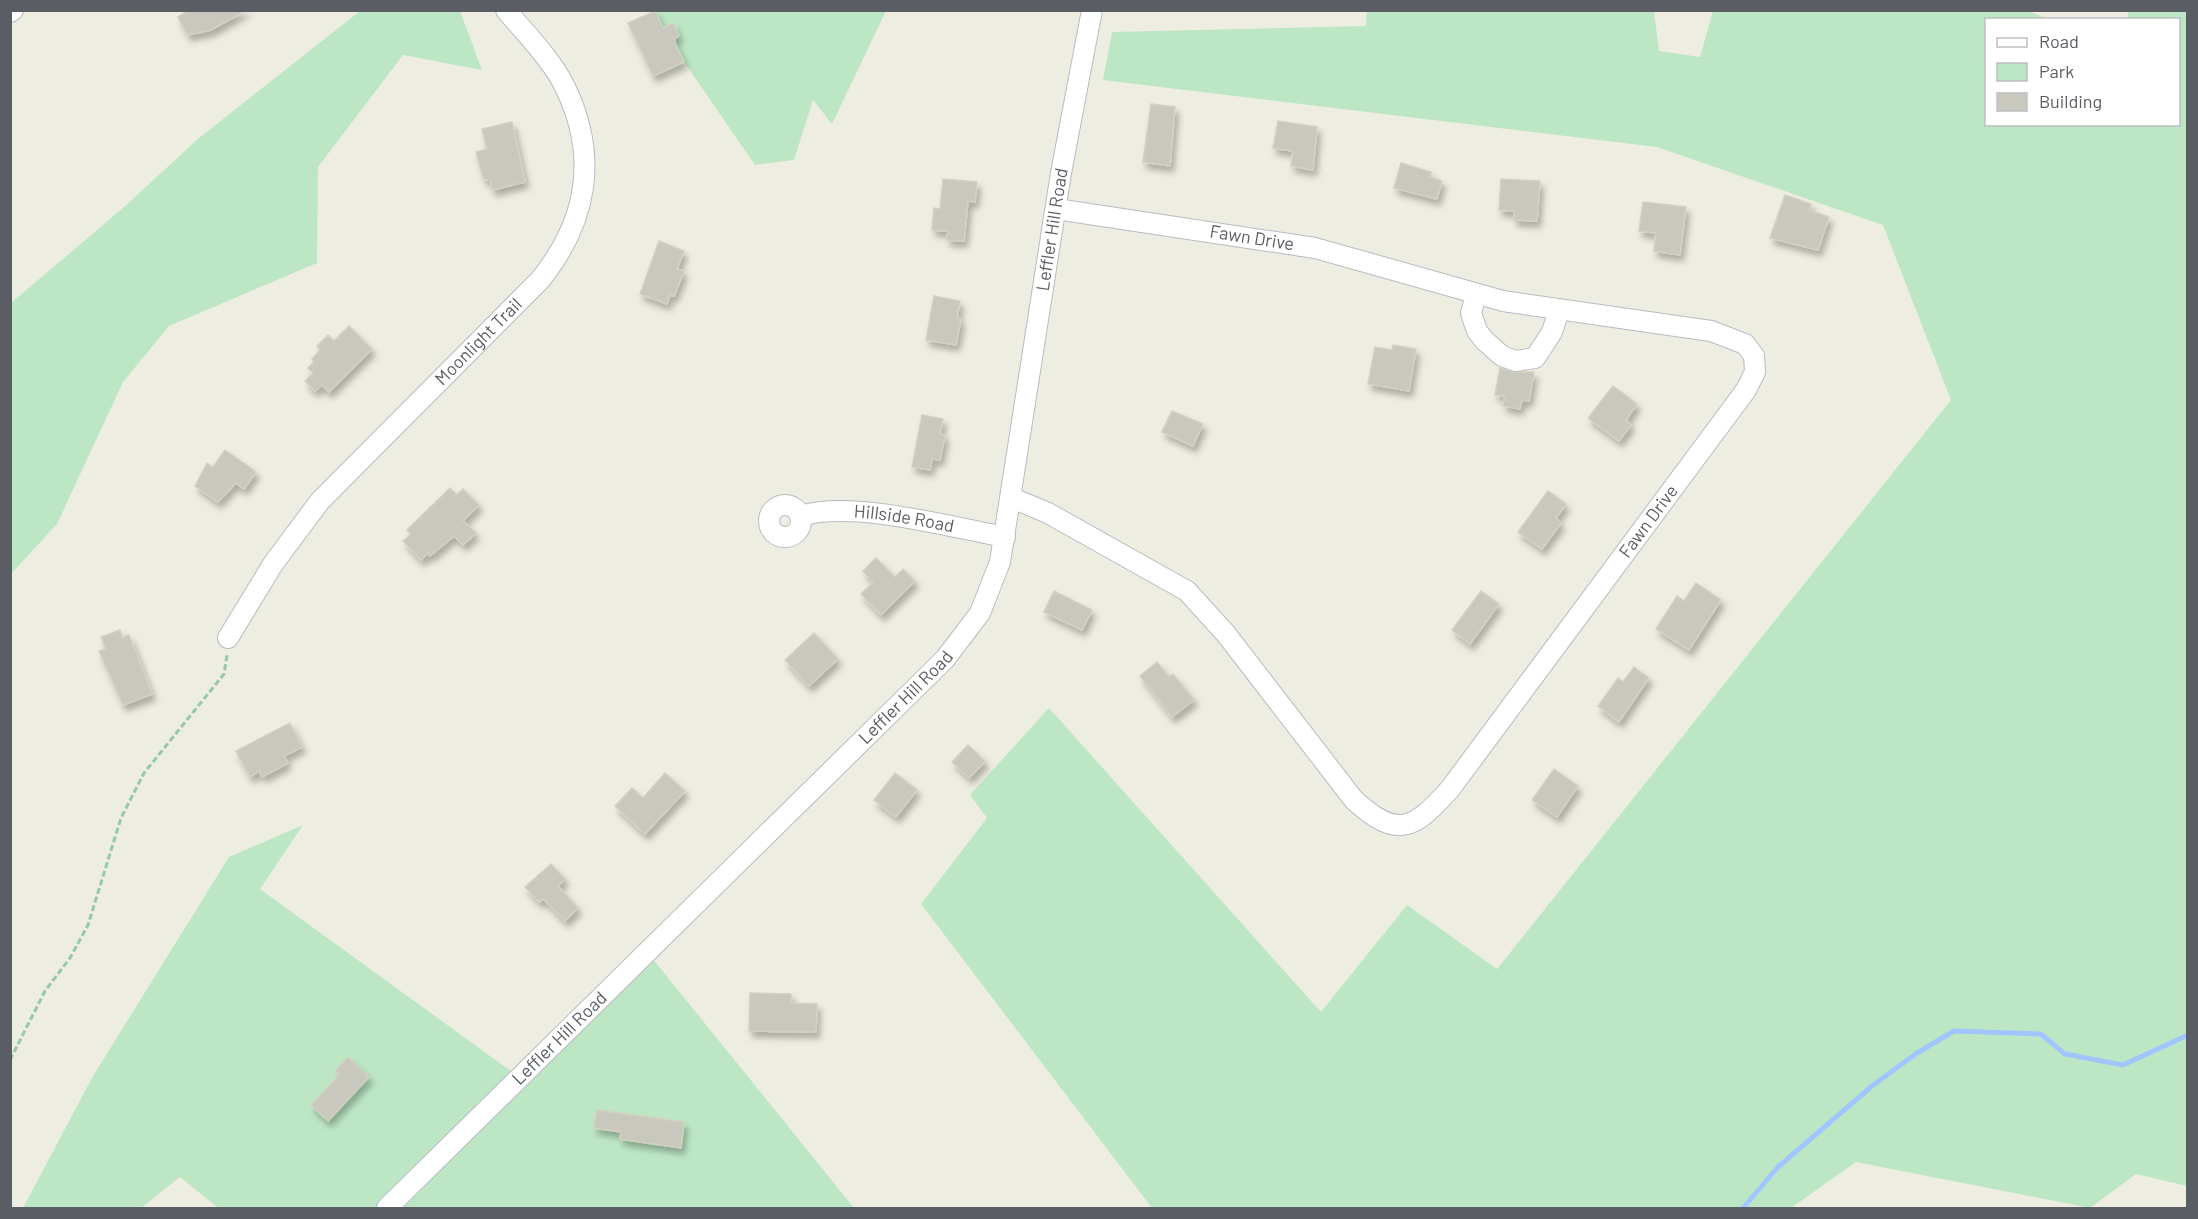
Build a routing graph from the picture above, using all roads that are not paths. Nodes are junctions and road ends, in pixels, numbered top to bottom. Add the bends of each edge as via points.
1 (506, 10) edge
2 (1092, 10) edge
3 (1056, 208) junction
4 (1476, 294) junction
5 (1559, 311) junction
6 (1012, 498) junction
7 (801, 516) dead end
8 (1005, 537) junction
9 (228, 638) road end
10 (387, 1209) edge

1 - 9 street, Moonlight Trail via 565,86 577,118 584,178 572,233 540,280 320,501 273,564
2 - 3 street, Leffler Hill Road
3 - 4 street, Fawn Drive via 1315,248
3 - 6 street, Leffler Hill Road
4 - 5 street, Fawn Drive
4 - 5 street via 1471,313 1477,332 1502,356 1516,361 1535,358 1552,332
5 - 6 street, Fawn Drive via 1731,337 1745,344 1754,356 1755,372 1739,399 1450,789 1417,821 1401,827 1386,823 1354,800 1226,634 1187,591 1048,513
6 - 8 street, Leffler Hill Road
7 - 8 street, Hillside Road via 819,510 853,510
8 - 10 street, Leffler Hill Road via 988,596 965,636 945,659

